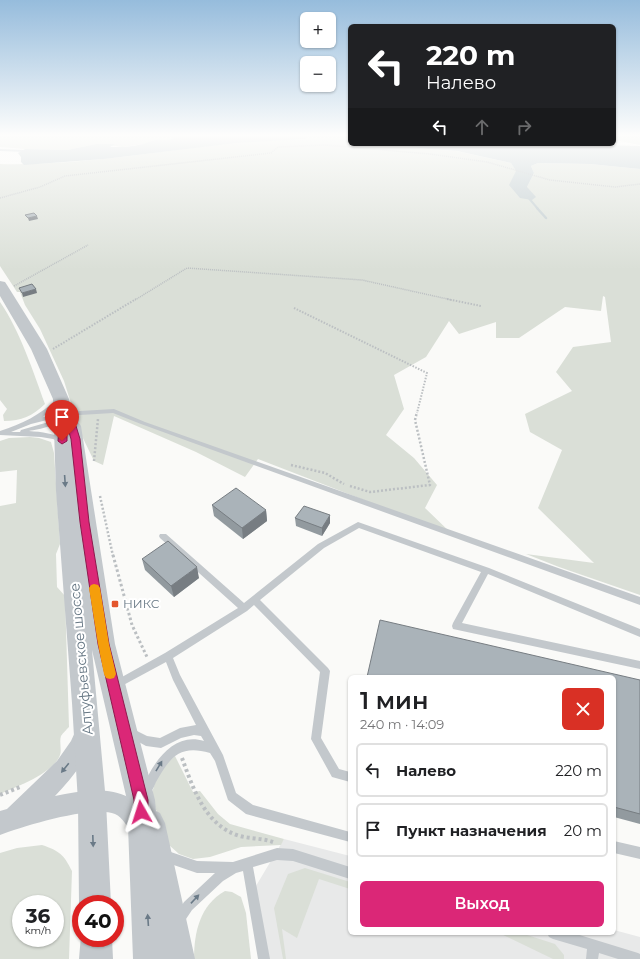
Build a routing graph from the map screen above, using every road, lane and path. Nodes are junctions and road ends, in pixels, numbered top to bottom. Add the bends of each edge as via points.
1 (54, 181) edge
2 (557, 181) edge
3 (640, 184) edge
4 (0, 198) edge
5 (88, 245) dead end
6 (4, 287) edge
7 (481, 306) dead end
8 (42, 355) junction
9 (62, 406) junction
10 (32, 422) junction
11 (0, 434) edge
12 (13, 434) junction
13 (62, 441) junction
14 (163, 536) dead end
15 (486, 570) junction
16 (254, 600) junction
17 (640, 601) edge
18 (244, 608) junction
19 (640, 633) edge
20 (168, 656) junction
21 (640, 665) edge
22 (113, 686) junction
23 (87, 721) junction
24 (124, 730) junction
25 (204, 731) junction
26 (178, 749) junction
27 (214, 749) junction
28 (348, 776) edge
29 (92, 802) junction
30 (141, 812) junction
31 (6, 820) edge
32 (348, 836) edge
33 (276, 845) dead end
34 (616, 847) edge
35 (157, 853) junction
36 (640, 853) edge
37 (247, 864) junction
38 (233, 868) junction
39 (348, 872) edge
40 (95, 895) edge
41 (560, 935) edge
42 (175, 945) edge
43 (593, 945) junction
44 (96, 947) edge
45 (96, 959) edge
46 (150, 959) edge
47 (264, 959) edge
48 (592, 959) edge
49 (638, 959) edge

1 - 4 path
2 - 3 path via 615,187
5 - 6 path
6 - 8 street, Алтуфьевское шоссе
7 - 8 path via 362,280 187,268
8 - 9 street, Алтуфьевское шоссе
9 - 10 lane
9 - 10 lane
9 - 12 lane via 54,422
9 - 13 street, Алтуфьевское шоссе
9 - 17 lane via 114,411 157,429
9 - 22 street, Алтуфьевское шоссе via 75,439 97,609
10 - 11 lane
11 - 12 lane
12 - 13 lane via 40,433
13 -> 23 street, Алтуфьевское шоссе
14 - 18 lane
15 - 16 lane via 358,525 320,546
15 - 19 lane
15 - 21 lane via 456,626
16 - 18 lane
16 - 28 lane via 325,671 316,739 336,773
18 - 20 lane
20 - 22 lane
20 - 25 lane
22 - 24 street, Алтуфьевское шоссе
23 - 29 street, Алтуфьевское шоссе
23 -> 31 street via 83,742 65,769 38,798
24 - 25 lane via 146,741 161,743 180,733
24 - 30 street, Алтуфьевское шоссе
25 - 27 lane
26 - 27 lane via 184,745 202,744
30 -> 26 lane via 162,761
26 - 33 path via 195,792 212,818 238,836 273,841
27 - 32 lane via 232,796 250,810
29 - 30 street via 116,803 128,810
29 - 31 street via 61,806
29 -> 40 street, Алтуфьевское шоссе
30 - 35 street via 150,822
46 -> 30 street, Алтуфьевское шоссе
34 - 36 lane
35 - 38 lane via 197,867
35 - 42 street
37 - 38 lane
37 - 39 lane via 277,854 292,855
37 - 47 lane
42 -> 38 lane via 188,906 206,888
41 - 43 lane
43 - 48 lane
43 - 49 lane
44 - 45 street

